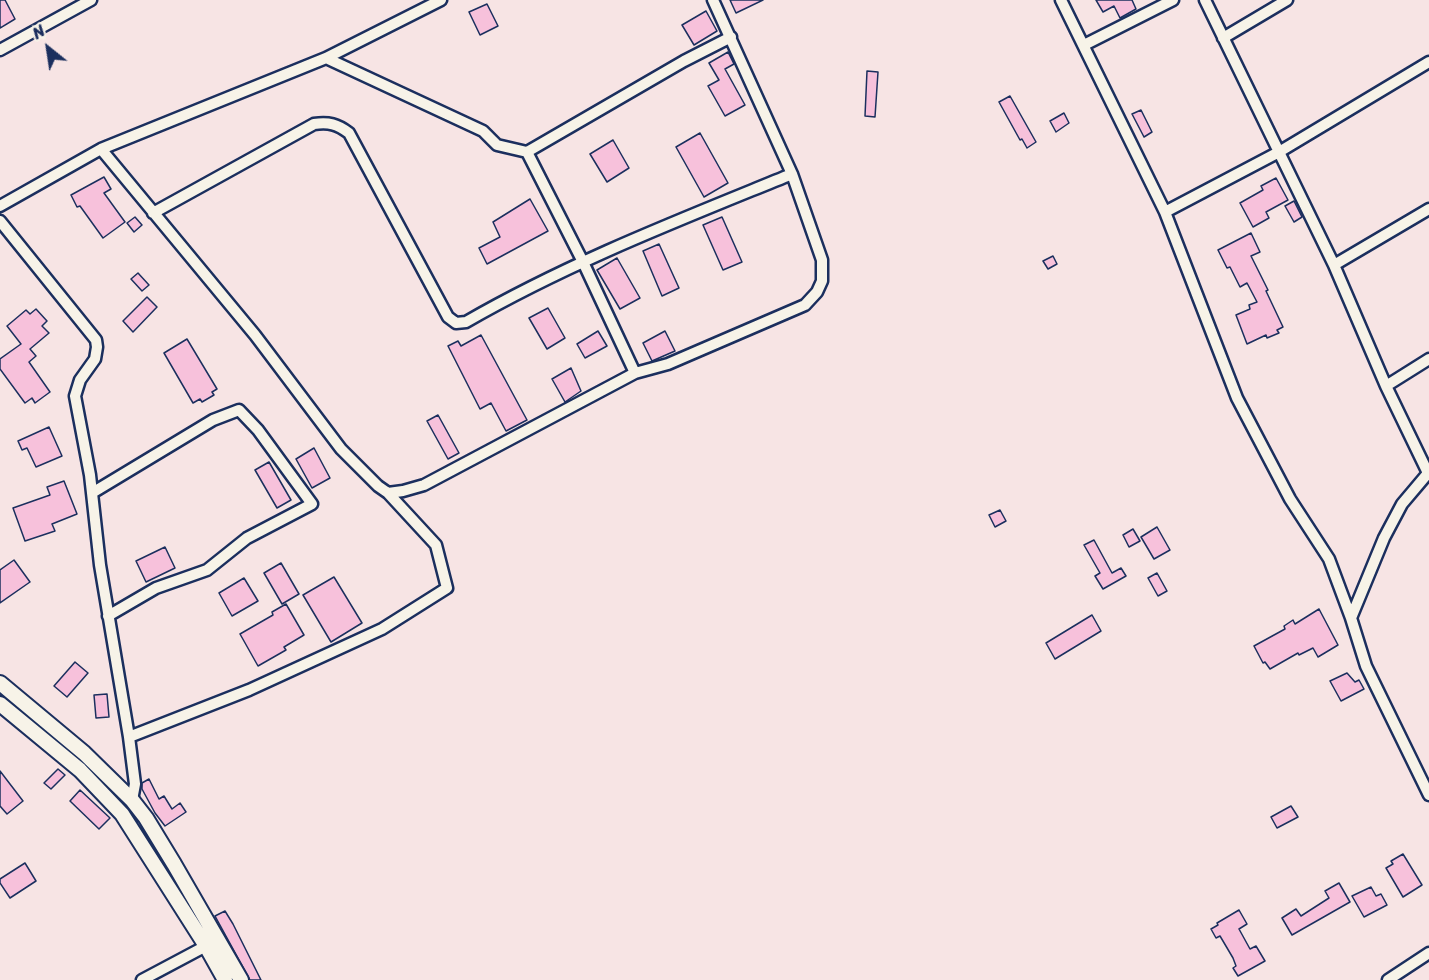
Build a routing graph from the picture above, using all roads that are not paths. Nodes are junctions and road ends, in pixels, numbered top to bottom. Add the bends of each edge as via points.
1 (91, 0) edge
2 (441, 0) edge
3 (713, 0) edge
4 (1061, 0) edge
5 (1173, 0) edge
6 (1205, 0) edge
7 (1287, 0) edge
8 (731, 37) junction
9 (1223, 38) junction
10 (1084, 45) junction
11 (0, 50) edge
12 (327, 58) junction
13 (1429, 62) edge
14 (101, 149) junction
15 (527, 152) junction
16 (1279, 152) junction
17 (792, 174) junction
18 (0, 206) edge
19 (1429, 209) edge
20 (1165, 212) junction
21 (153, 213) junction
22 (0, 221) edge
23 (583, 262) junction
24 (1334, 265) junction
25 (1429, 359) edge
26 (635, 374) junction
27 (1386, 386) junction
28 (1428, 473) edge
29 (92, 493) junction
30 (388, 493) junction
31 (108, 616) junction
32 (1351, 618) junction
33 (0, 683) edge
34 (0, 704) edge
35 (129, 737) junction
36 (1429, 795) edge
37 (132, 800) junction
38 (206, 946) junction
39 (1429, 953) edge
40 (142, 980) edge
41 (225, 980) edge
42 (241, 980) edge
43 (1388, 980) edge

1 - 11 street
2 - 12 street
3 - 8 street
4 - 10 street
5 - 10 street
6 - 9 street
7 - 9 street
8 - 15 street
8 - 17 street
9 - 16 street
10 - 20 street
12 - 14 street
12 - 15 street via 483,130 497,145
13 - 16 street
14 - 18 street
14 - 21 street
15 - 23 street
16 - 20 street
16 - 24 street
17 - 23 street
17 - 26 street via 822,260 822,281 817,292 805,305 668,364
19 - 24 street
20 - 32 street via 1236,398 1290,499 1329,559
21 - 23 street via 290,135 328,122 350,133 448,317 456,323 466,322
21 - 30 street via 255,335 341,449
22 - 29 street via 96,340 95,359 80,380 75,396
23 - 26 street
24 - 27 street
25 - 27 street
26 - 30 street via 424,485
27 - 28 street
28 - 32 street via 1402,504
29 - 31 street
29 - 31 street via 213,420 239,410 312,504 247,538 207,570 156,588
30 - 35 street via 436,545 447,588 362,638 249,690
31 - 35 street
32 - 36 street via 1366,666
33 - 37 street via 84,753
34 - 38 street via 80,770 122,814
35 - 37 street via 135,784
37 - 42 street via 160,840
38 - 40 street
38 - 41 street
39 - 43 street

